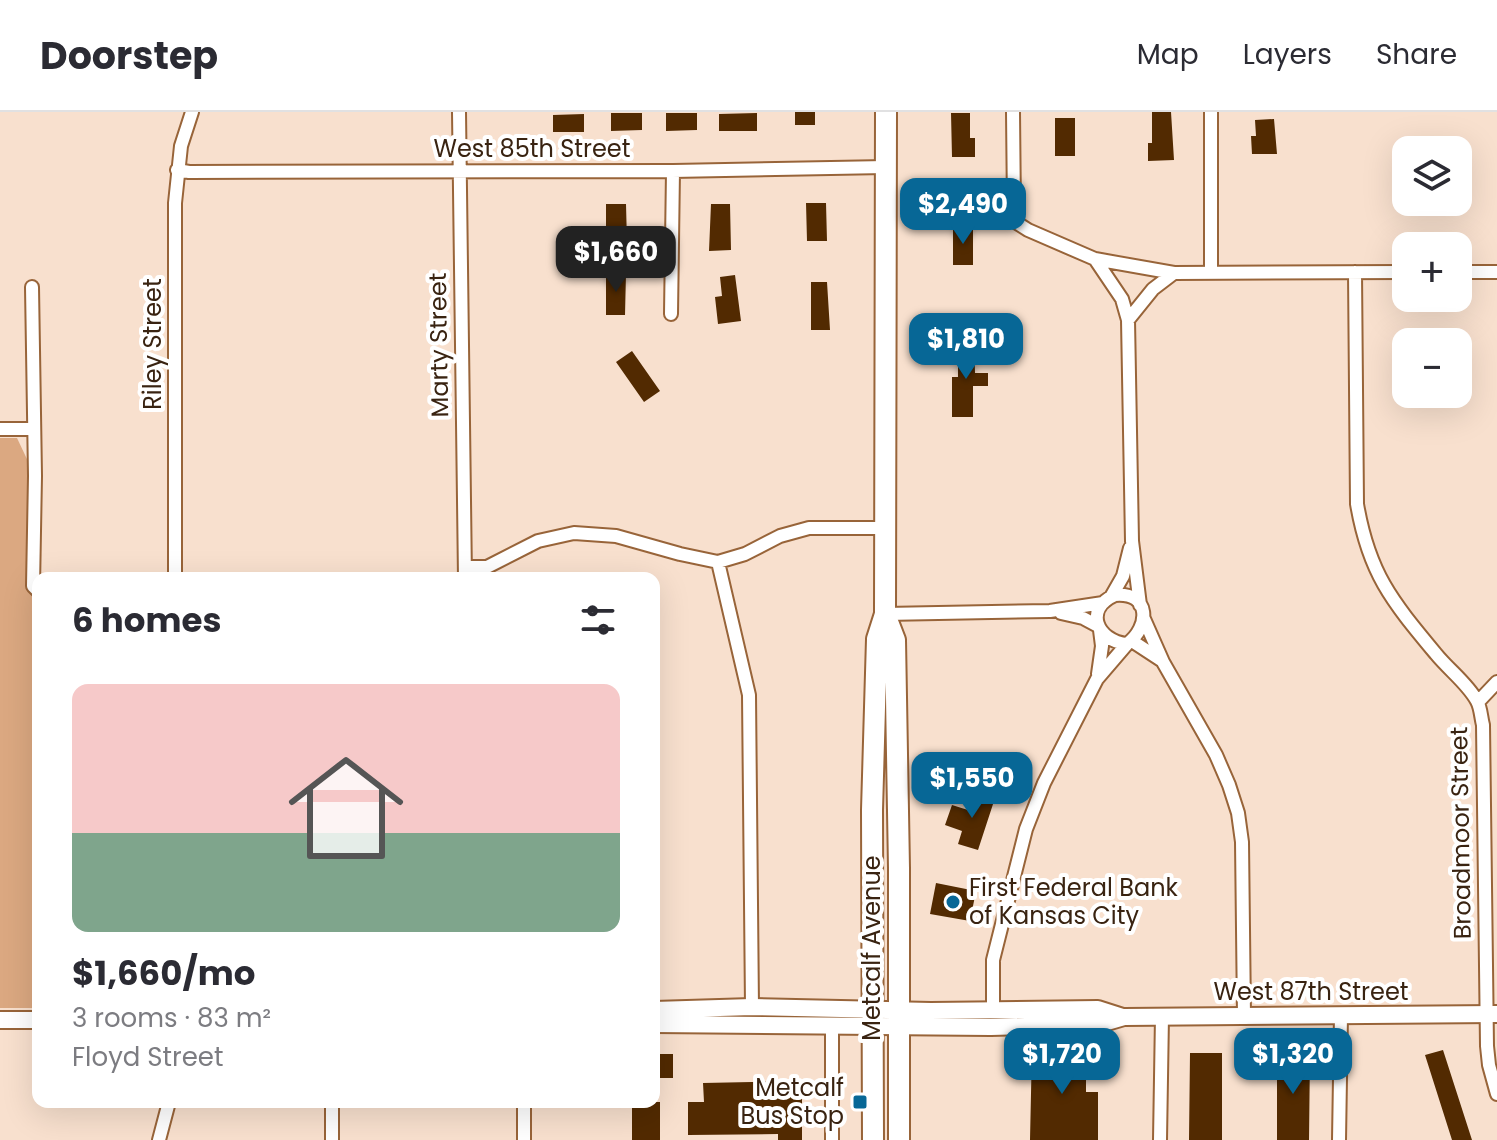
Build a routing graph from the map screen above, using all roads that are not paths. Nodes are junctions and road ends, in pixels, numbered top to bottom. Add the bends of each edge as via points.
1 (192, 112) edge
2 (459, 112) edge
3 (886, 112) edge
4 (1013, 112) edge
5 (1211, 112) edge
6 (886, 167) junction
7 (177, 170) junction
8 (459, 170) junction
9 (673, 171) junction
10 (1095, 259) junction
11 (1211, 272) junction
12 (1355, 272) junction
13 (1392, 272) edge
14 (1472, 272) edge
15 (1497, 272) edge
16 (1174, 273) junction
17 (32, 287) dead end
18 (671, 314) dead end
19 (1128, 320) junction
20 (0, 429) edge
21 (33, 429) junction
22 (886, 528) junction
23 (1132, 541) junction
24 (718, 562) junction
25 (33, 572) edge
26 (175, 572) edge
27 (465, 572) edge
28 (1107, 600) junction
29 (1140, 605) junction
30 (1050, 611) junction
31 (885, 614) junction
32 (1144, 619) junction
33 (1099, 628) junction
34 (1129, 642) junction
35 (1163, 662) junction
36 (1097, 679) junction
37 (1497, 682) edge
38 (1478, 702) junction
39 (752, 1007) junction
40 (660, 1010) edge
41 (993, 1011) junction
42 (1492, 1014) edge
43 (1341, 1015) junction
44 (1162, 1016) junction
45 (1244, 1016) junction
46 (873, 1017) junction
47 (1124, 1017) junction
48 (898, 1018) junction
49 (0, 1020) edge
50 (32, 1020) edge
51 (660, 1024) edge
52 (832, 1026) junction
53 (1497, 1094) edge
54 (167, 1108) edge
55 (332, 1108) edge
56 (524, 1108) edge
57 (159, 1140) edge
58 (332, 1140) edge
59 (524, 1140) edge
60 (832, 1140) edge
61 (873, 1140) edge
62 (899, 1140) edge
63 (1160, 1140) edge
64 (1339, 1140) edge

1 - 7 street, Riley Street
2 - 8 street, Marty Street
3 - 6 main road, Metcalf Avenue
4 - 10 street via 1017,223
5 - 11 street
6 - 9 street, West 85th Street
6 - 22 main road, Metcalf Avenue
7 - 8 street, West 85th Street
7 - 26 street, Riley Street
8 - 9 street, West 85th Street
8 - 27 street, Marty Street
9 - 18 street
10 - 16 street
10 - 19 street via 1122,299
11 - 12 street
11 - 16 street
12 - 13 street
12 - 38 street, Broadmoor Street via 1357,504 1362,535 1385,589
14 - 15 street
16 - 19 street
17 - 21 street
19 - 23 street
20 - 21 street
21 - 25 street
22 - 24 street via 809,528
22 - 31 main road, Metcalf Avenue
23 - 28 street via 1123,576
23 - 29 street
24 - 27 street via 616,536 574,533 538,541
24 - 39 street via 749,695
28 - 29 street via 1129,596
28 - 30 street
28 - 33 street via 1097,615
29 - 32 street
30 - 31 street
30 - 33 street via 1083,618
31 - 46 main road, Metcalf Avenue via 876,670
31 - 48 main road, Metcalf Avenue via 895,640
32 - 34 street
32 - 35 street
33 - 34 street via 1112,641
33 - 36 street
34 - 35 street
34 - 36 street
35 - 45 street via 1216,755 1238,813
36 - 41 street via 1026,829 993,960
37 - 38 street
38 - 42 street, Broadmoor Street
39 - 40 street, West 87th Street
39 - 46 street, West 87th Street
41 - 47 street, West 87th Street via 1098,1009
41 - 48 street, West 87th Street
42 - 43 street, West 87th Street
42 - 53 street, Broadmoor Street via 1489,1065
43 - 45 street, West 87th Street
43 - 64 street
44 - 45 street, West 87th Street
44 - 47 street, West 87th Street
44 - 63 street
46 - 48 street, West 87th Street
46 - 52 street, West 87th Street
46 - 61 main road, Metcalf Avenue
47 - 48 street, West 87th Street via 1100,1024
48 - 62 main road, Metcalf Avenue
49 - 50 street
51 - 52 street, West 87th Street
52 - 60 street
54 - 57 street
55 - 58 street
56 - 59 street

